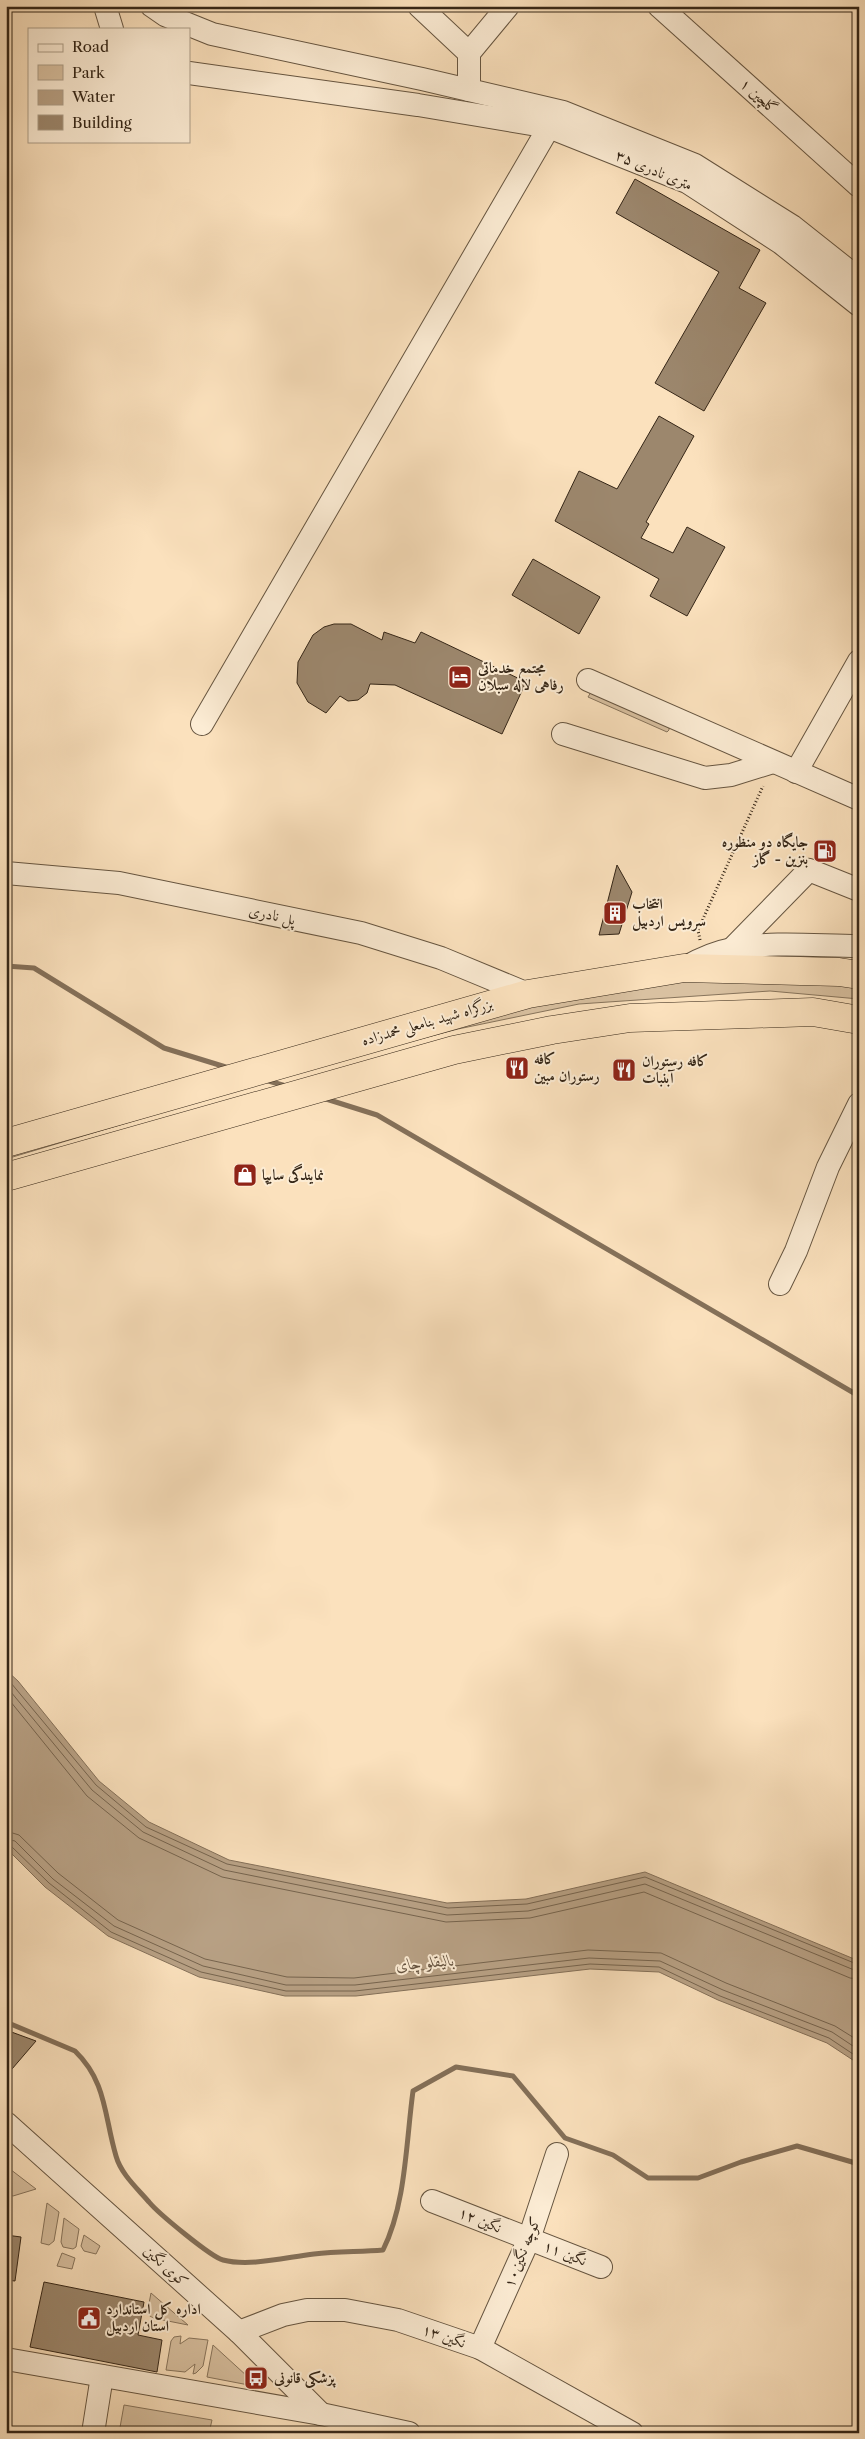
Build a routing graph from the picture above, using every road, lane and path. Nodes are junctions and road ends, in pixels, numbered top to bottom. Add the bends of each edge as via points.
1 (105, 6) edge
2 (152, 6) edge
3 (419, 6) edge
4 (508, 6) edge
5 (659, 6) edge
6 (112, 28) edge
7 (469, 53) junction
8 (190, 73) edge
9 (422, 79) junction
10 (469, 90) junction
11 (418, 105) junction
12 (549, 127) junction
13 (859, 186) edge
14 (858, 277) edge
15 (859, 305) edge
16 (859, 661) edge
17 (588, 680) dead end
18 (202, 724) dead end
19 (563, 734) dead end
20 (773, 762) junction
21 (796, 772) junction
22 (859, 798) edge
23 (6, 873) edge
24 (859, 890) edge
25 (859, 946) edge
26 (732, 949) junction
27 (693, 963) junction
28 (859, 975) edge
29 (528, 994) junction
30 (859, 1020) edge
31 (859, 1104) edge
32 (6, 1143) edge
33 (6, 1177) edge
34 (780, 1284) dead end
35 (6, 2123) edge
36 (558, 2154) dead end
37 (432, 2201) dead end
38 (529, 2240) junction
39 (601, 2267) dead end
40 (239, 2332) junction
41 (480, 2348) junction
42 (6, 2359) edge
43 (102, 2376) junction
44 (319, 2424) edge
45 (93, 2433) edge
46 (409, 2433) edge
47 (632, 2433) edge

1 - 6 street
2 - 9 street, ۳۵ متری نادری via 212,34
3 - 7 street
4 - 7 street
5 - 13 street, گلچین ۱
7 - 10 street
8 - 11 street, ۳۵ متری نادری
9 - 10 street, ۳۵ متری نادری
9 - 11 street
10 - 14 street, ۳۵ متری نادری via 563,112 695,165 792,226
11 - 12 street, ۳۵ متری نادری
12 - 15 street, ۳۵ متری نادری via 687,182 781,242
12 - 18 street
16 - 21 street
17 - 20 street
19 - 20 street via 705,778 731,775
20 - 21 street
20 - 27 path via 698,930
21 - 22 street
23 - 29 street, پل نادری via 119,883 361,933 441,958
24 - 26 street via 809,870
25 - 26 street via 772,945
26 - 27 street
27 - 28 highway, بزرگراه شهید بنامعلی محمدزاده
27 - 29 highway, بزرگراه شهید بنامعلی محمدزاده
29 - 32 highway, بزرگراه شهید بنامعلی محمدزاده
30 - 33 highway via 812,1012 630,1018 552,1030 454,1050
31 - 34 street via 828,1168
35 - 40 street, کوی نگین
36 - 38 street, کوچه نگین۱۰
37 - 38 street, نگین ۱۲
38 - 39 street, نگین ۱۱
38 - 41 street, کوچه نگین۱۰
40 - 41 street, نگین ۱۳ via 283,2315 307,2310 345,2310 398,2320
40 - 44 street, کوی نگین
41 - 47 street, نگین ۱۳
42 - 43 street
43 - 44 street
43 - 45 street
44 - 46 street

